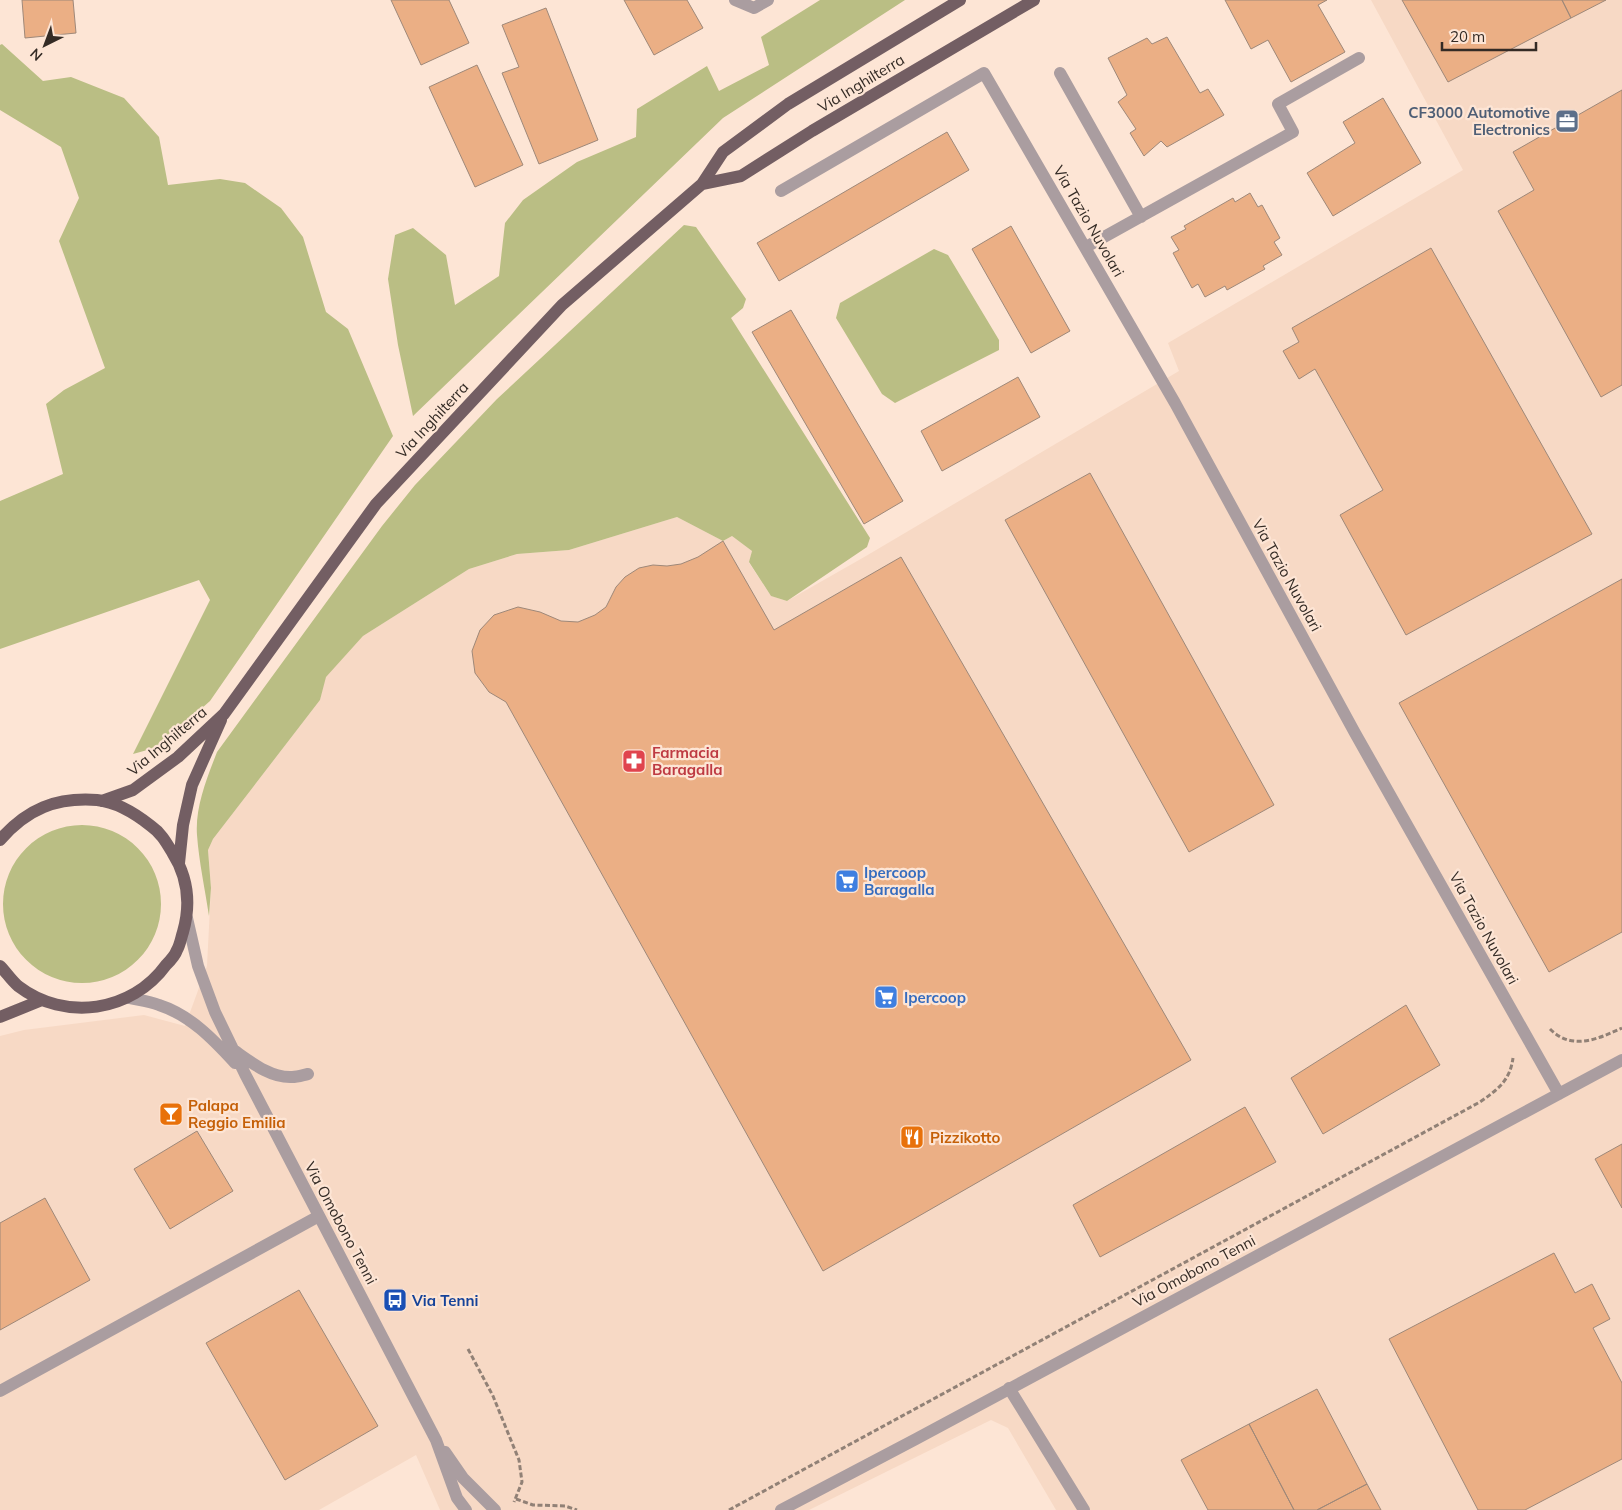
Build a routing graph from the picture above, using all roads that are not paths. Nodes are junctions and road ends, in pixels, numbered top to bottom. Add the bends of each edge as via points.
1 (735, 0) edge
2 (768, 0) edge
3 (960, 0) edge
4 (1034, 0) edge
5 (1359, 58) dead end
6 (1060, 73) dead end
7 (702, 184) junction
8 (781, 191) dead end
9 (1141, 217) junction
10 (1086, 247) junction
11 (224, 714) junction
12 (102, 801) junction
13 (0, 840) edge
14 (179, 863) junction
15 (187, 918) junction
16 (0, 966) edge
17 (129, 998) junction
18 (42, 1000) junction
19 (0, 1016) edge
20 (233, 1050) junction
21 (1622, 1060) edge
22 (245, 1074) junction
23 (308, 1074) dead end
24 (1559, 1094) junction
25 (319, 1216) junction
26 (1009, 1388) junction
27 (0, 1391) edge
28 (436, 1440) junction
29 (466, 1510) edge
30 (495, 1510) edge
31 (781, 1510) edge
32 (1084, 1510) edge

1 - 2 street via 754,8
3 - 7 main road, Via Inghilterra via 788,104 723,152
4 - 7 main road, Via Inghilterra via 741,176
5 - 9 street via 1278,104 1292,132
6 - 9 street
7 - 11 main road, Via Inghilterra via 562,305 376,504
8 - 10 street, Via Tazio Nuvolari via 984,73
9 - 10 street
10 - 24 street, Via Tazio Nuvolari
11 - 12 main road, Via Inghilterra via 178,757 133,790
11 - 14 main road, Via Inghilterra via 192,785
12 - 13 main road, Via Inghilterra via 78,799 53,803 31,813 11,827
12 - 14 main road, Via Inghilterra via 134,812 148,823 161,834
14 - 15 main road, Via Inghilterra via 188,899
15 - 17 main road, Via Inghilterra via 177,951 157,978
15 - 20 street, Via Omobono Tenni via 198,966
16 - 18 main road, Via Inghilterra via 18,986
17 - 18 main road, Via Inghilterra via 101,1007 81,1008
17 - 22 street, Via Omobono Tenni via 159,1004 185,1016 215,1041
18 - 19 main road
20 - 22 street, Via Omobono Tenni
20 - 23 street via 273,1074 291,1077
21 - 24 street, Via Omobono Tenni
22 - 25 street, Via Omobono Tenni
24 - 26 street, Via Omobono Tenni
25 - 27 street
25 - 28 street, Via Omobono Tenni
26 - 31 street, Via Omobono Tenni
26 - 32 street
28 - 29 street, Via Omobono Tenni via 457,1498
28 - 30 street, Via Omobono Tenni via 463,1478

